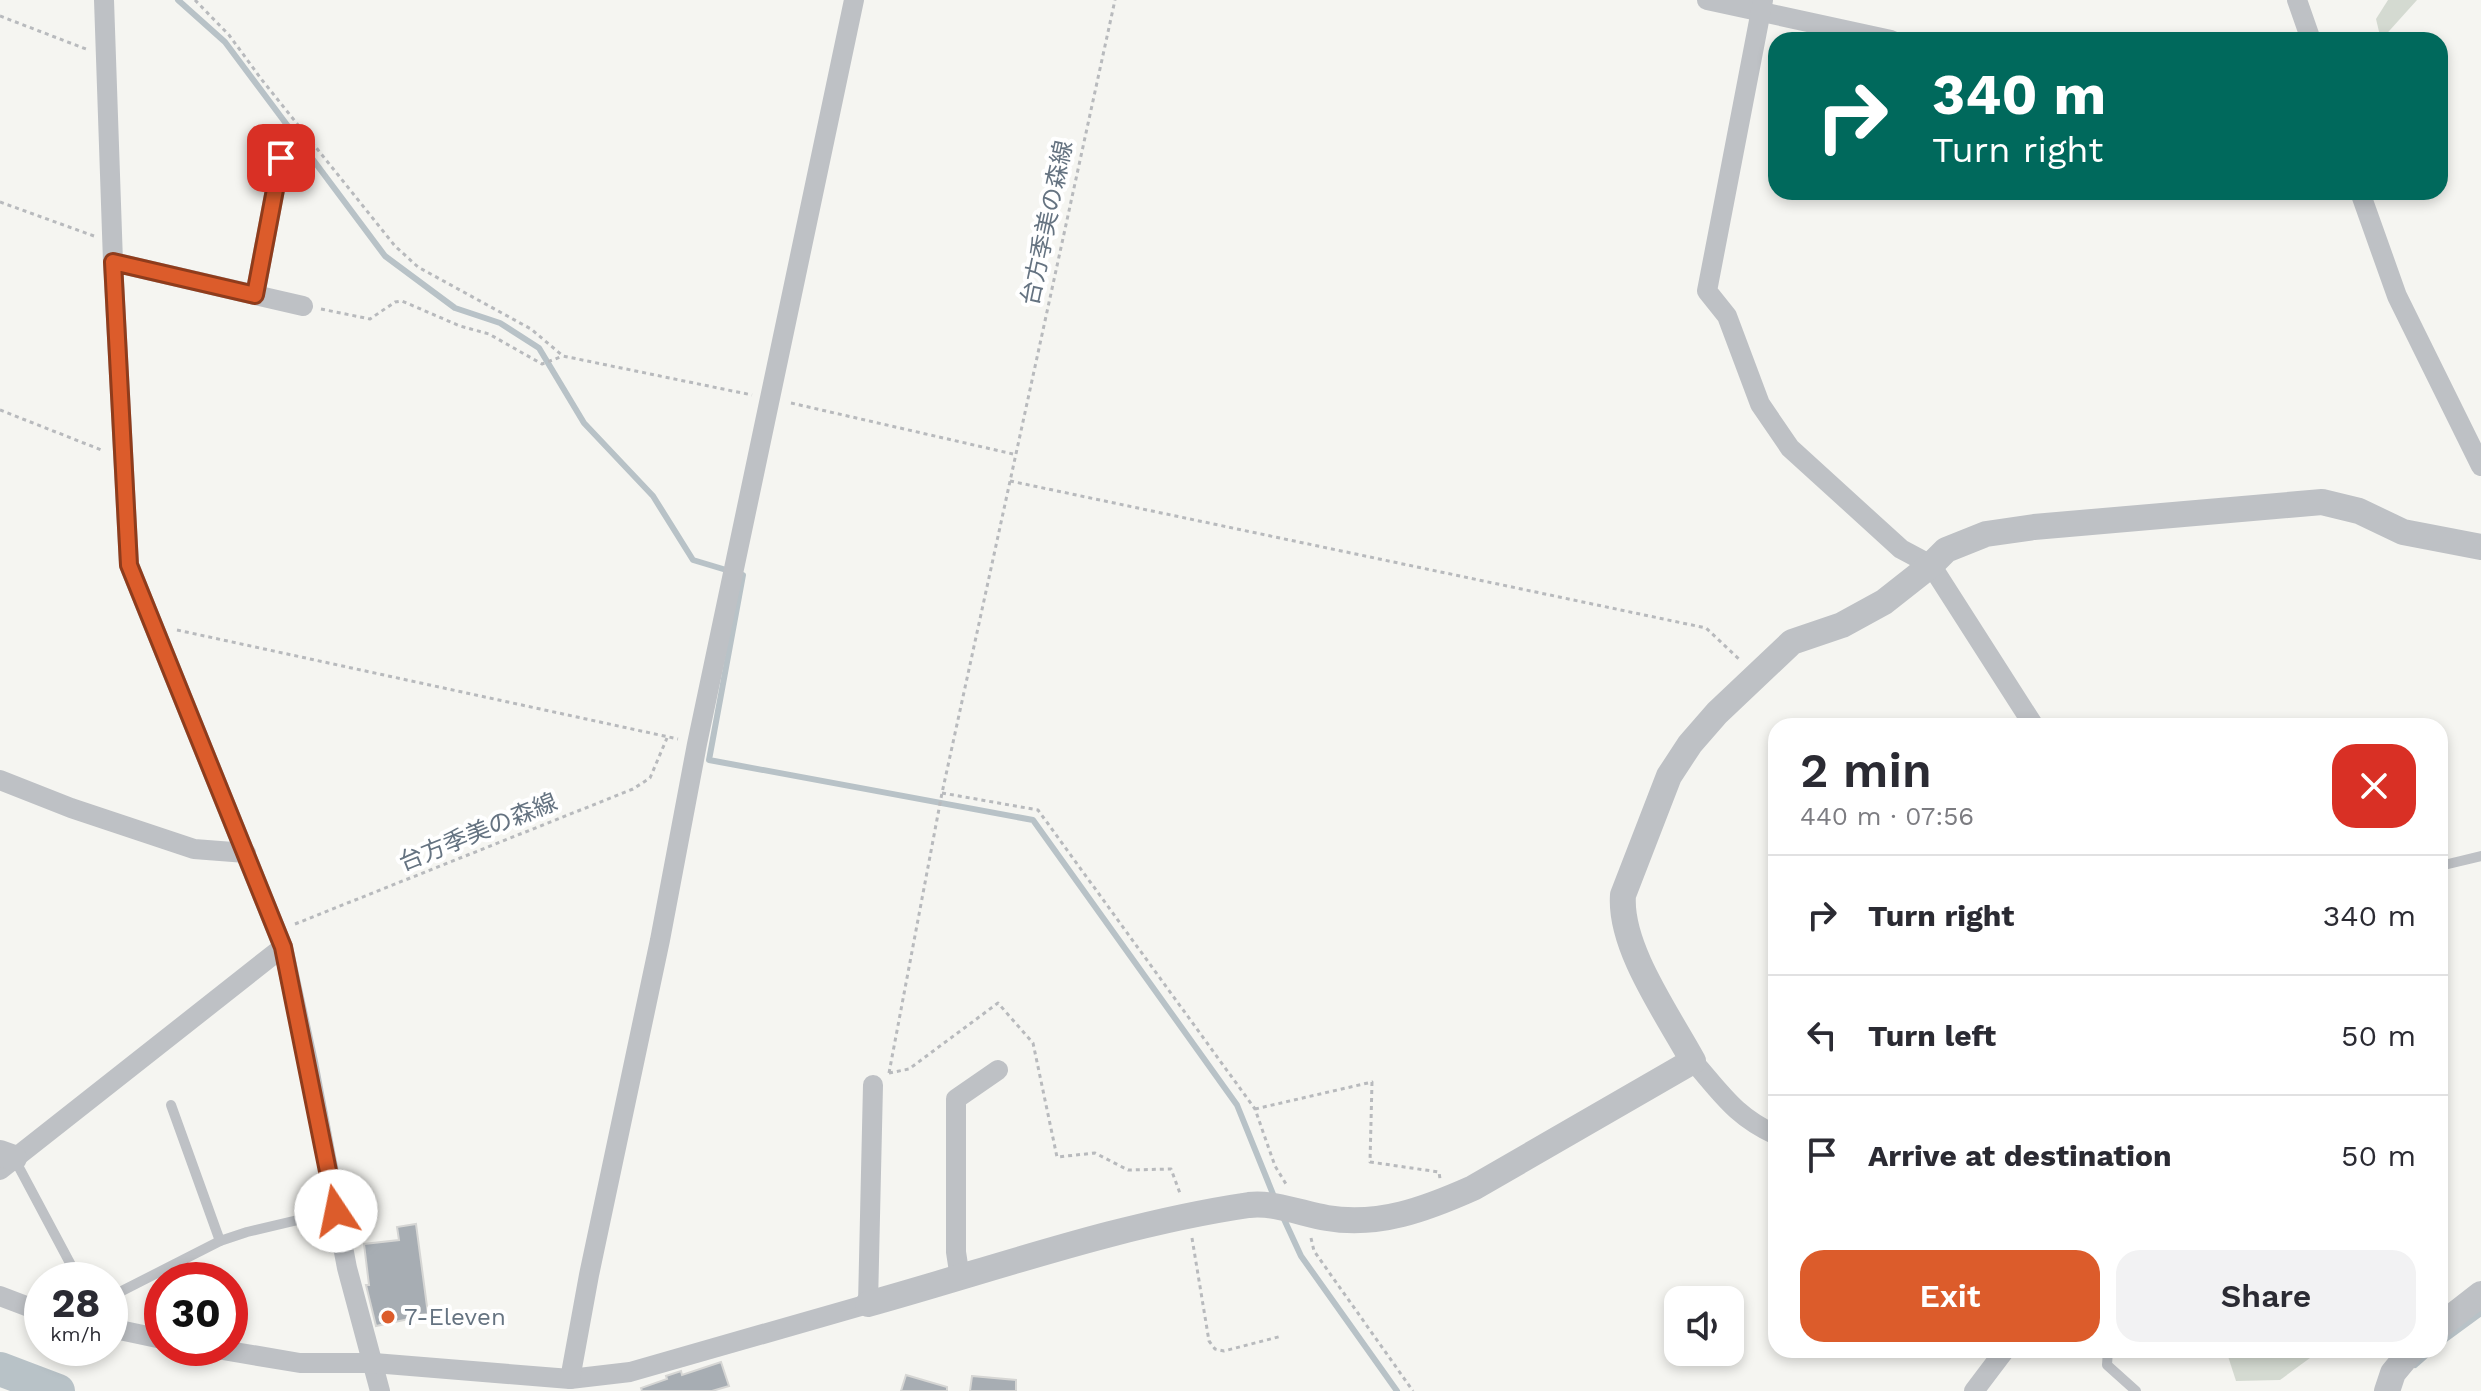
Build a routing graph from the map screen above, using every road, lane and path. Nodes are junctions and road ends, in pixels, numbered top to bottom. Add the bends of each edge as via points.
1 (104, 0) edge
2 (195, 0) edge
3 (854, 0) edge
4 (1115, 0) edge
5 (1707, 0) edge
6 (2297, 0) edge
7 (1762, 6) edge
8 (0, 16) edge
9 (1861, 32) edge
10 (2308, 32) edge
11 (106, 56) junction
12 (281, 158) dead end
13 (2363, 200) edge
14 (0, 202) edge
15 (113, 252) junction
16 (255, 295) junction
17 (303, 306) joint
18 (563, 356) junction
19 (772, 399) junction
20 (0, 410) edge
21 (1015, 455) junction
22 (125, 459) junction
23 (2481, 466) edge
24 (1010, 481) junction
25 (2481, 547) edge
26 (1931, 565) junction
27 (155, 625) junction
28 (1756, 675) junction
29 (2029, 718) edge
30 (667, 737) junction
31 (697, 744) junction
32 (0, 780) edge
33 (942, 793) junction
34 (246, 853) junction
35 (2481, 856) edge
36 (2448, 864) edge
37 (280, 939) junction
38 (1693, 1061) junction
39 (998, 1070) dead end
40 (881, 1079) junction
41 (171, 1105) dead end
42 (1255, 1109) junction
43 (1768, 1131) edge
44 (5, 1160) edge
45 (1445, 1201) junction
46 (336, 1211) junction
47 (1303, 1213) junction
48 (1188, 1216) junction
49 (220, 1241) junction
50 (68, 1262) edge
51 (960, 1278) junction
52 (128, 1288) edge
53 (2481, 1294) edge
54 (0, 1296) edge
55 (868, 1304) junction
56 (24, 1305) edge
57 (2448, 1320) edge
58 (1282, 1336) dead end
59 (248, 1354) edge
60 (1999, 1358) edge
61 (2107, 1358) edge
62 (2405, 1358) edge
63 (374, 1363) junction
64 (570, 1379) junction
65 (630, 1381) edge
66 (380, 1391) edge
67 (1413, 1391) edge
68 (1974, 1391) edge
69 (2136, 1391) edge
70 (2387, 1391) edge

1 - 11 street
2 - 18 path via 229,35 395,246 418,267 531,329
3 - 19 street
4 - 21 path, 台方季美の森線
5 - 7 street
6 - 10 street
7 - 9 street
7 - 26 street via 1707,291 1727,316 1760,404 1790,448 1901,549
8 - 11 path
11 - 15 street
12 - 16 street
13 - 23 street via 2397,296
14 - 15 path
15 - 16 street
15 - 22 street
16 - 17 street
17 - 18 path via 370,319 402,301 489,334 542,364
18 - 19 path
19 - 21 path
19 - 31 street
20 - 22 path
21 - 24 path, 台方季美の森線
22 - 27 street via 129,565
24 - 28 path via 1706,628
24 - 33 path, 台方季美の森線
25 - 26 street via 2403,532 2359,511 2322,502 1986,534 1946,550
26 - 28 street via 1884,602 1842,625 1792,642
26 - 29 street
27 - 30 path
27 - 34 street
28 - 38 street via 1699,733 1669,776 1623,895 1626,934
30 - 31 path
30 - 37 path, 台方季美の森線 via 650,778 633,789
31 - 64 street
32 - 34 street via 194,849
33 - 40 path, 台方季美の森線
33 - 42 path via 1038,810
34 - 37 street
35 - 36 lane
37 - 44 street
37 - 46 street
38 - 43 street via 1738,1113
38 - 45 street
39 - 51 street via 956,1099
40 - 48 path via 909,1069 998,1003 1033,1043 1057,1157 1095,1153 1128,1170 1171,1169
40 - 55 street
41 - 49 lane
42 - 45 path via 1372,1082 1370,1162 1439,1172
42 - 47 path via 1275,1166
44 - 50 lane
45 - 47 street via 1378,1220 1348,1222
46 - 49 lane
46 - 63 street
47 - 48 street via 1254,1204
47 - 67 path via 1314,1251
48 - 51 street
48 - 58 path via 1209,1341 1215,1349
49 - 52 lane
51 - 55 street
53 - 57 street
54 - 56 street
55 - 65 street
59 - 63 street via 300,1363
60 - 68 street
61 - 69 lane via 2107,1365
62 - 70 street
63 - 64 street
63 - 66 street
64 - 65 street

